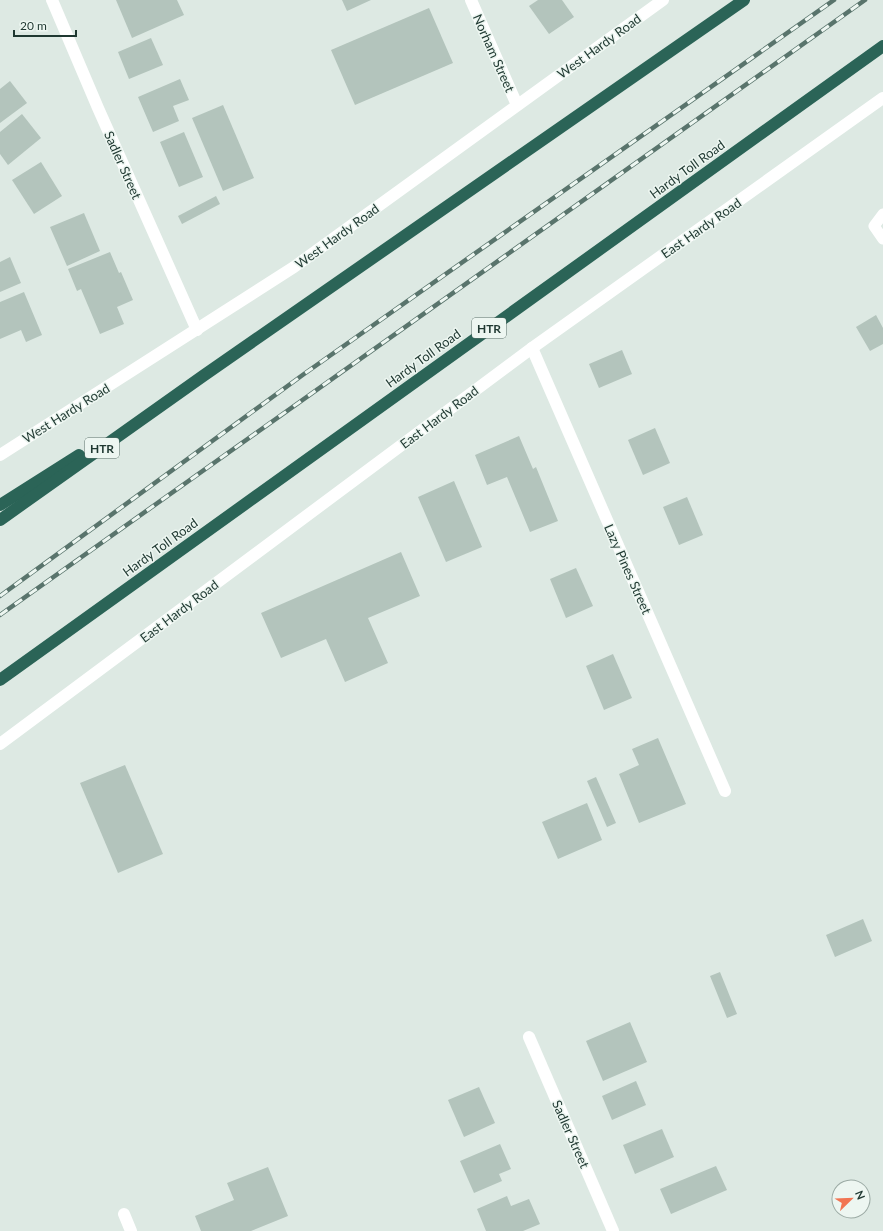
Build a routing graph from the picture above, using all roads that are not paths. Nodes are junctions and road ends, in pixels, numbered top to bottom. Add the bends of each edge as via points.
1 (52, 0) edge
2 (471, 0) edge
3 (663, 0) edge
4 (744, 0) edge
5 (883, 46) edge
6 (883, 98) edge
7 (517, 106) junction
8 (883, 214) edge
9 (883, 239) edge
10 (197, 330) junction
11 (532, 348) junction
12 (203, 376) junction
13 (0, 455) edge
14 (0, 505) edge
15 (0, 520) edge
16 (0, 680) edge
17 (0, 744) edge
18 (725, 791) dead end
19 (529, 1037) dead end
20 (124, 1214) dead end
21 (132, 1231) edge
22 (613, 1231) edge

1 - 10 main road, Sadler Street
2 - 7 main road, Norham Street
3 - 7 main road, West Hardy Road
4 - 12 highway, HTR
5 - 16 highway, Hardy Toll Road / HTR
6 - 11 main road, East Hardy Road
7 - 10 main road, West Hardy Road via 294,267
8 - 9 lane via 874,226
10 - 13 main road, West Hardy Road
11 - 17 main road, East Hardy Road
11 - 18 main road, Lazy Pines Street
12 - 14 highway
12 - 15 highway, HTR
19 - 22 main road, Sadler Street
20 - 21 main road

